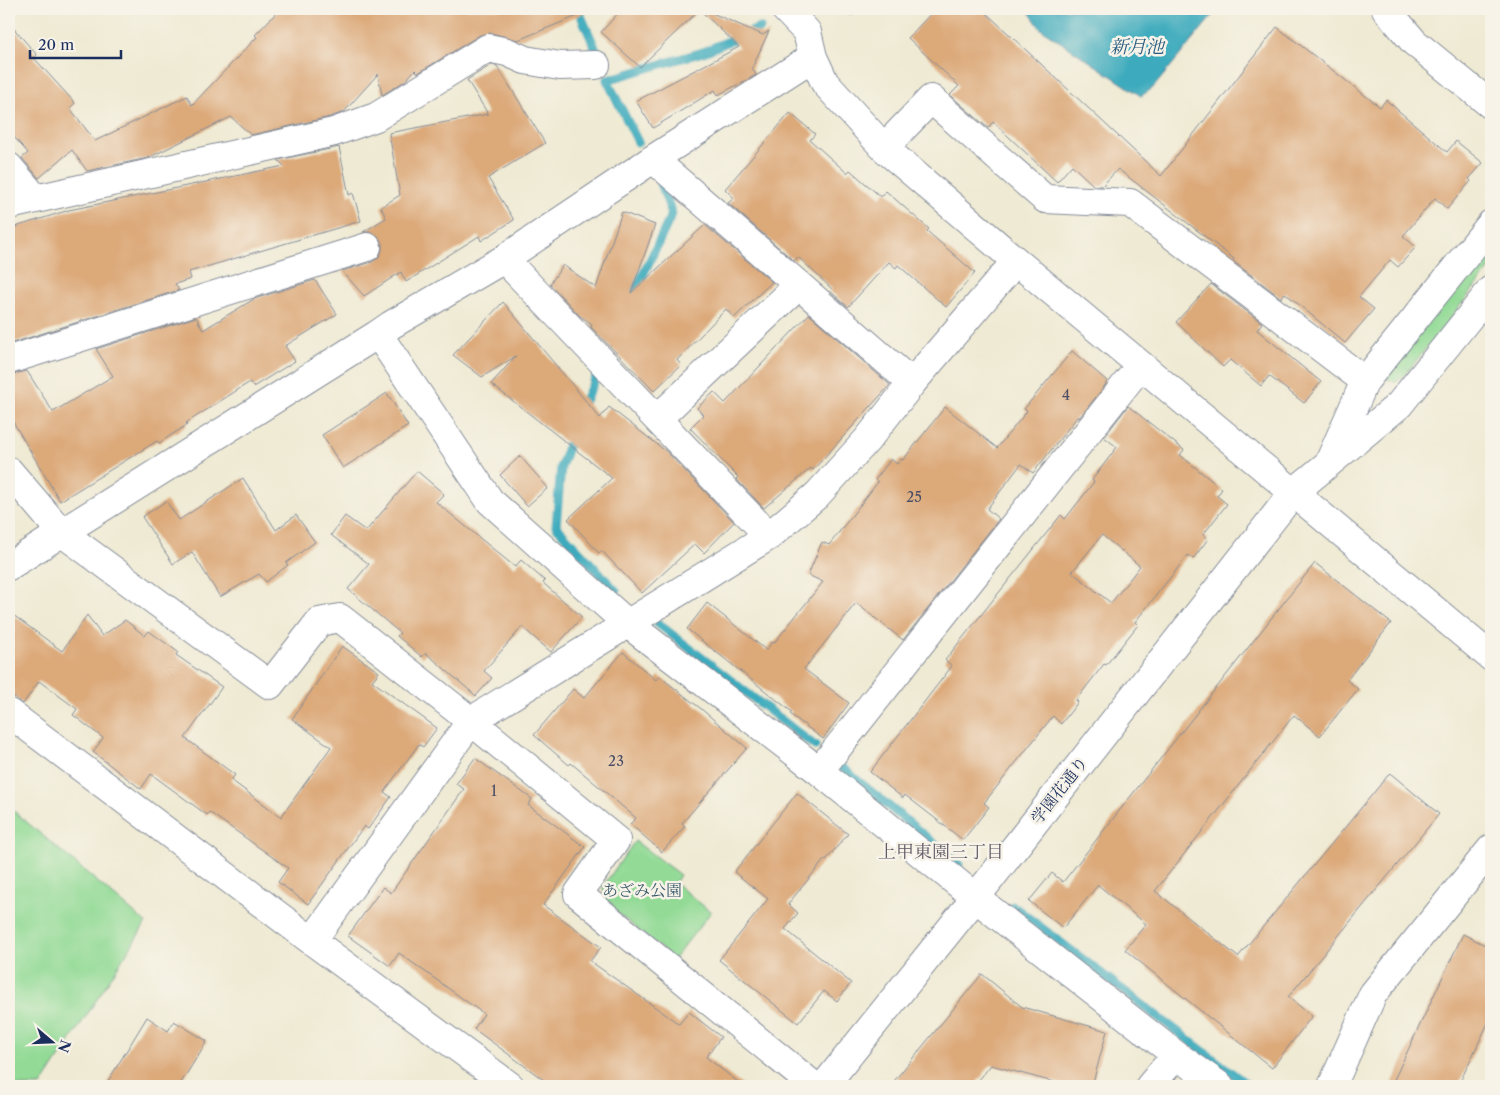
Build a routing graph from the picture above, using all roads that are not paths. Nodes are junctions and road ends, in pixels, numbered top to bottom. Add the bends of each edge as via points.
1 (785, 9) edge
2 (1386, 9) edge
3 (813, 57) junction
4 (596, 65) dead end
5 (1491, 105) edge
6 (884, 148) junction
7 (652, 159) junction
8 (9, 167) edge
9 (36, 199) junction
10 (9, 205) edge
11 (1491, 224) edge
12 (367, 247) dead end
13 (504, 259) junction
14 (1016, 261) junction
15 (799, 285) junction
16 (1491, 290) edge
17 (378, 334) junction
18 (9, 360) edge
19 (1141, 365) junction
20 (1365, 381) junction
21 (912, 383) junction
22 (657, 419) junction
23 (1328, 464) junction
24 (9, 471) edge
25 (1293, 492) junction
26 (61, 532) junction
27 (768, 536) junction
28 (9, 566) edge
29 (628, 624) junction
30 (1491, 657) edge
31 (9, 714) edge
32 (471, 721) junction
33 (819, 771) junction
34 (1491, 849) edge
35 (976, 897) junction
36 (312, 941) junction
37 (1176, 1055) junction
38 (510, 1086) edge
39 (814, 1086) edge
40 (824, 1086) edge
41 (1150, 1086) edge
42 (1220, 1086) edge
43 (1332, 1086) edge

1 - 3 street via 807,32
2 - 5 street via 1414,42
3 - 6 street via 825,83
3 - 7 street
4 - 9 street via 560,66 525,60 488,48 376,117 334,132
6 - 14 street
6 - 20 street via 931,99 1045,199 1130,203
7 - 13 street
7 - 15 street
8 - 9 street
9 - 10 street
11 - 20 street
12 - 18 street
13 - 17 street
13 - 22 street
14 - 19 street
14 - 21 street
15 - 21 street
15 - 22 street
16 - 23 street, 学園花通り via 1399,405
17 - 26 street
17 - 29 street via 490,501
19 - 25 street
19 - 33 street
20 - 23 street
21 - 27 street via 867,440 817,495
22 - 27 street
23 - 25 street, 学園花通り
24 - 26 street
25 - 30 street
25 - 35 street, 学園花通り
26 - 28 street
26 - 32 street via 270,685 319,622 340,618
27 - 29 street
29 - 32 street
29 - 33 street
31 - 36 street
32 - 36 street
32 - 39 street via 616,840 578,894
33 - 35 street
34 - 43 street via 1373,994
35 - 37 street
35 - 40 street, 学園花通り
36 - 38 street
37 - 41 street
37 - 42 street

